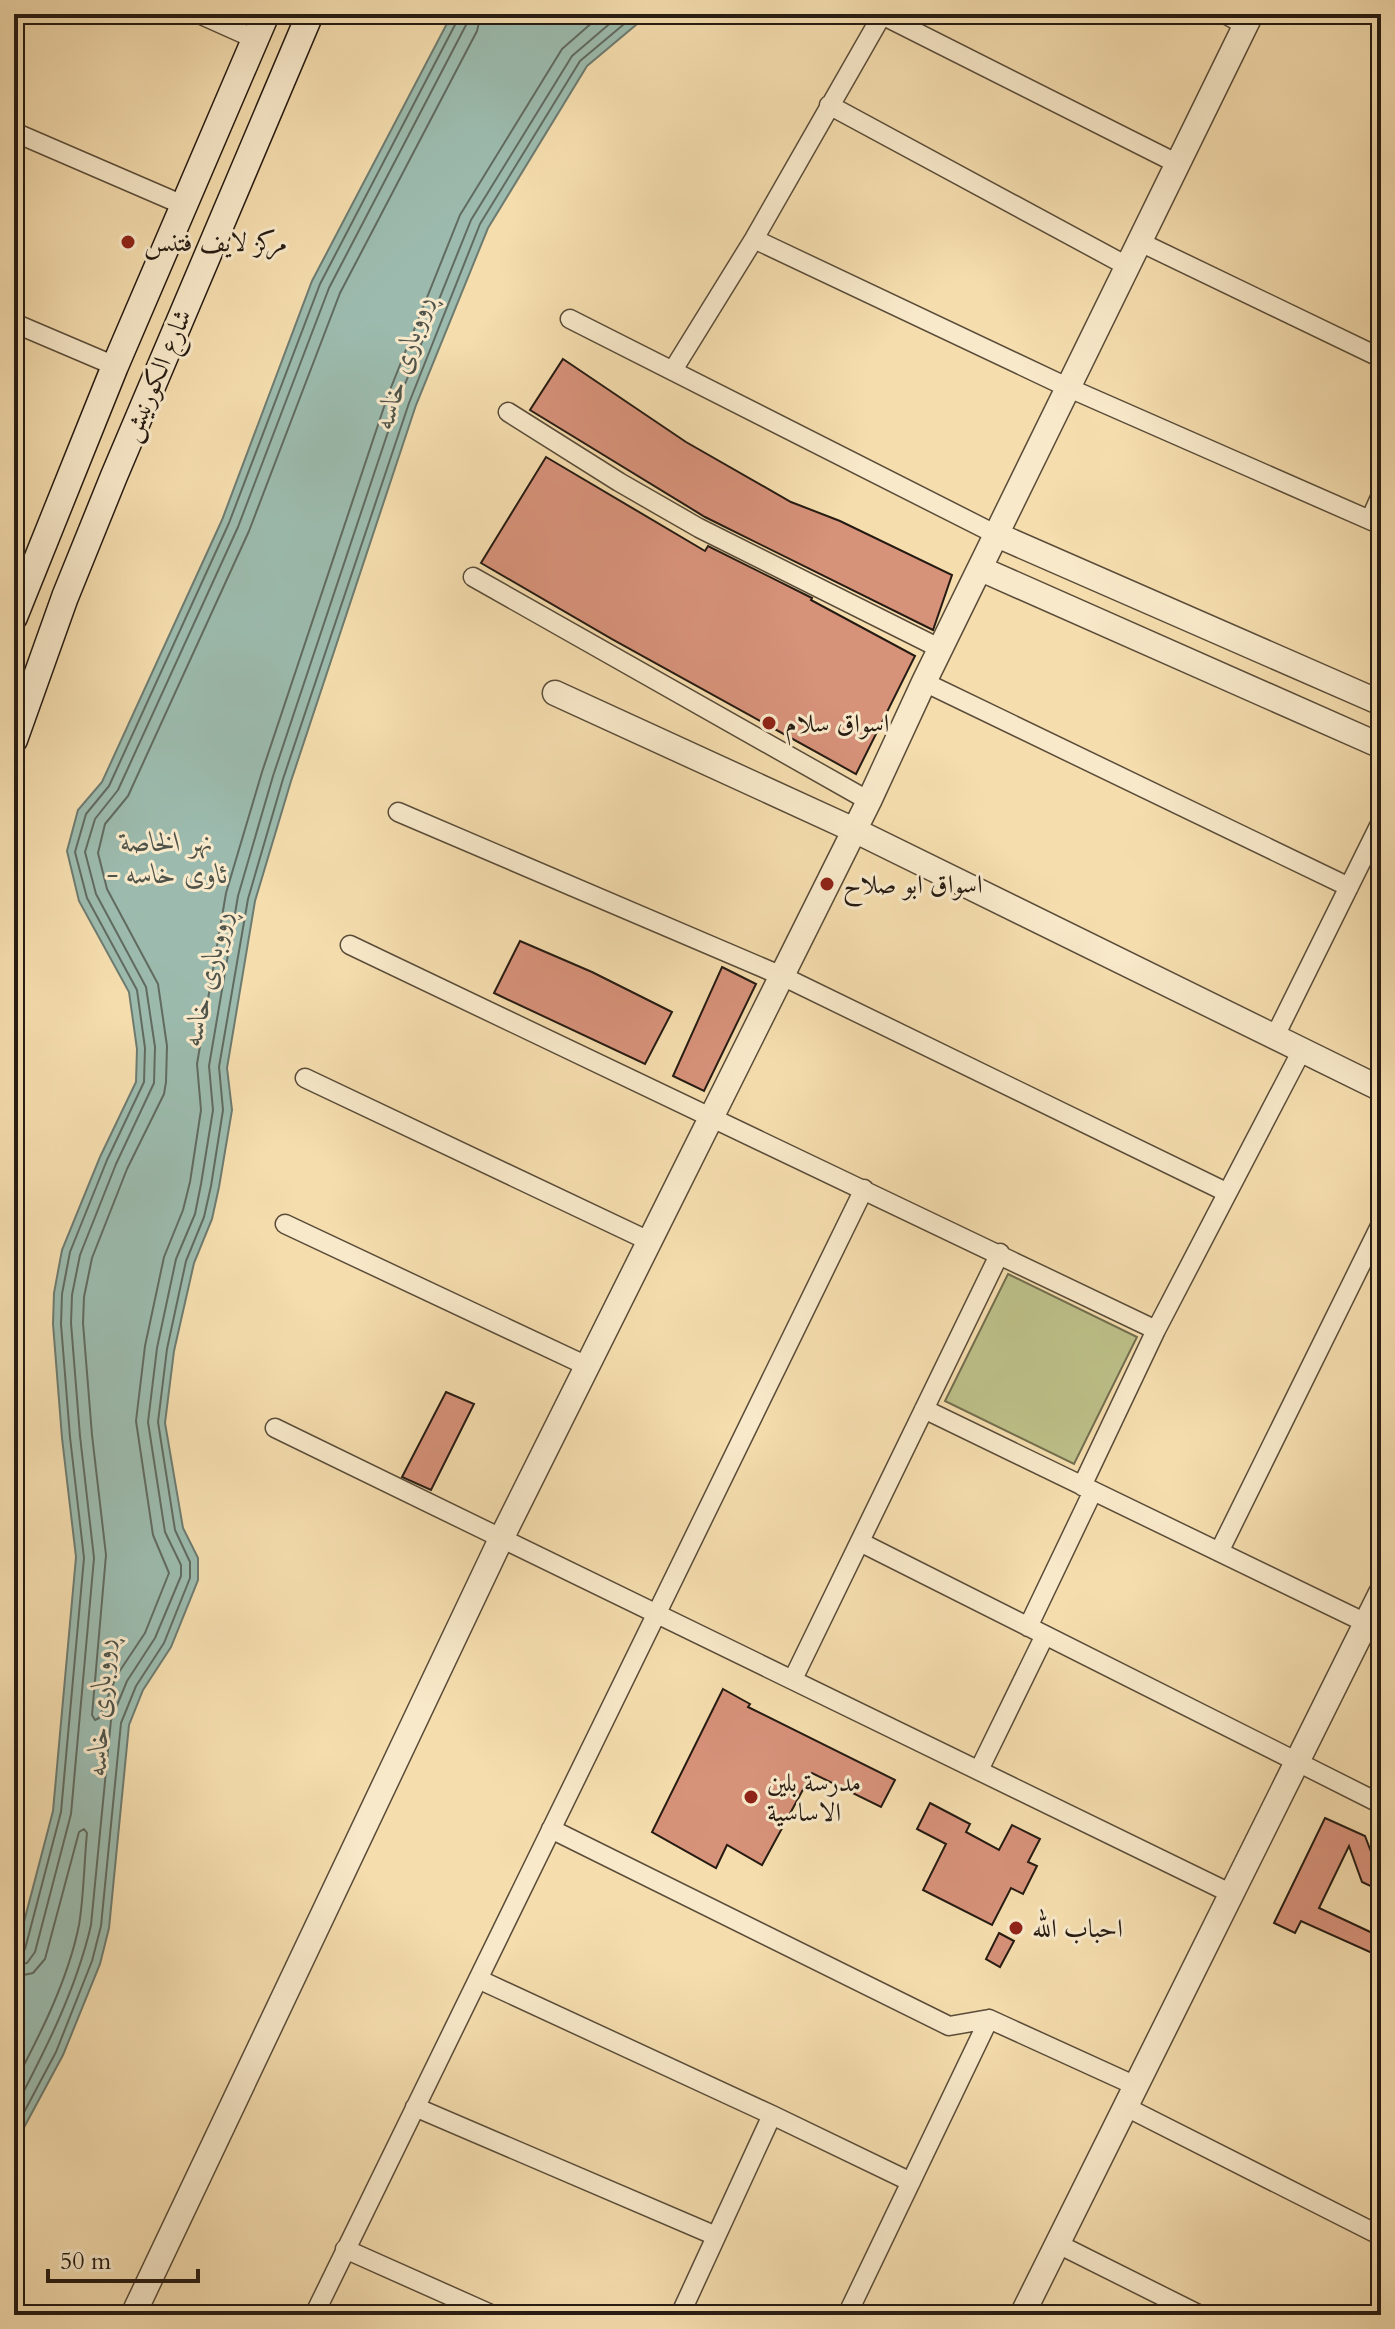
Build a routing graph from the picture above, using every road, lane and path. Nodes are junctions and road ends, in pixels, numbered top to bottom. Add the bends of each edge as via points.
1 (199, 14) edge
2 (266, 14) edge
3 (310, 14) edge
4 (1240, 18) edge
5 (255, 39) junction
6 (829, 105) junction
7 (14, 132) edge
8 (1178, 164) junction
9 (183, 205) junction
10 (754, 239) junction
11 (1140, 242) junction
12 (1127, 266) junction
13 (570, 319) dead end
14 (14, 323) edge
15 (1381, 358) edge
16 (115, 366) junction
17 (673, 370) junction
18 (1069, 388) junction
19 (508, 412) dead end
20 (1381, 495) edge
21 (1375, 522) edge
22 (997, 535) junction
23 (981, 569) junction
24 (473, 577) dead end
25 (14, 617) edge
26 (941, 649) junction
27 (924, 682) junction
28 (555, 693) dead end
29 (1381, 703) edge
30 (14, 740) edge
31 (1381, 746) edge
32 (869, 801) junction
33 (398, 812) dead end
34 (1381, 822) edge
35 (854, 830) junction
36 (1349, 887) junction
37 (350, 945) dead end
38 (782, 976) junction
39 (1274, 1038) junction
40 (1302, 1050) junction
41 (305, 1078) dead end
42 (1381, 1089) edge
43 (712, 1116) junction
44 (864, 1189) junction
45 (1226, 1192) junction
46 (285, 1224) dead end
47 (1381, 1224) edge
48 (649, 1241) junction
49 (1000, 1253) junction
50 (1156, 1330) junction
51 (587, 1366) junction
52 (924, 1409) junction
53 (275, 1428) dead end
54 (1088, 1488) junction
55 (501, 1539) junction
56 (860, 1542) junction
57 (1219, 1552) junction
58 (1381, 1593) edge
59 (657, 1613) junction
60 (1366, 1623) junction
61 (1036, 1631) junction
62 (793, 1679) junction
63 (1297, 1762) junction
64 (979, 1770) junction
65 (1381, 1804) edge
66 (551, 1829) junction
67 (1232, 1894) junction
68 (478, 1979) junction
69 (989, 2019) junction
70 (1131, 2096) junction
71 (415, 2107) junction
72 (772, 2115) junction
73 (911, 2182) junction
74 (1380, 2234) edge
75 (716, 2236) junction
76 (1058, 2244) junction
77 (345, 2249) junction
78 (133, 2315) edge
79 (314, 2315) edge
80 (493, 2315) edge
81 (680, 2315) edge
82 (847, 2315) edge
83 (1022, 2315) edge
84 (1200, 2315) edge

1 - 5 street
2 - 5 main road, شارع الكورنيش
3 - 30 main road, شارع الكورنيش via 114,476
4 - 8 street
5 - 9 main road, شارع الكورنيش
6 - 8 street via 882,15
6 - 10 street
6 - 12 street
7 - 9 street
8 - 11 street
9 - 16 main road, شارع الكورنيش
10 - 17 street
10 - 18 street
11 - 12 street
11 - 15 street
12 - 18 street
13 - 17 street
14 - 16 street
16 - 25 main road, شارع الكورنيش
17 - 22 street
18 - 21 street
18 - 22 street
19 - 26 street via 699,528
20 - 21 street
22 - 23 street
22 - 29 street
23 - 26 street
23 - 31 street
24 - 32 street
26 - 27 street
27 - 32 street
27 - 36 street
28 - 35 street
32 - 35 street
33 - 38 street
34 - 36 street
35 - 38 street
35 - 39 street
36 - 39 street
37 - 43 street
38 - 43 street
38 - 45 street
39 - 40 street
40 - 42 street
40 - 45 street
41 - 48 street
43 - 44 street
43 - 48 street
44 - 49 street
44 - 59 street
45 - 50 street
46 - 51 street
47 - 57 street
48 - 51 street
49 - 50 street
49 - 52 street
50 - 54 street
51 - 55 street
52 - 54 street
52 - 56 street
53 - 55 street
54 - 57 street
54 - 61 street
55 - 59 street
55 - 78 street
56 - 61 street
56 - 62 street
57 - 60 street
58 - 60 street
59 - 62 street
59 - 66 street
60 - 63 street
61 - 63 street
61 - 64 street
62 - 64 street
63 - 65 street
63 - 67 street
64 - 67 street
66 - 68 street
66 - 69 street via 949,2026
67 - 70 street
68 - 71 street
68 - 72 street
69 - 70 street
69 - 73 street
70 - 74 street
70 - 76 street
71 - 75 street
71 - 77 street
72 - 73 street
72 - 75 street
73 - 82 street
75 - 81 street
76 - 83 street
76 - 84 street
77 - 79 street
77 - 80 street

